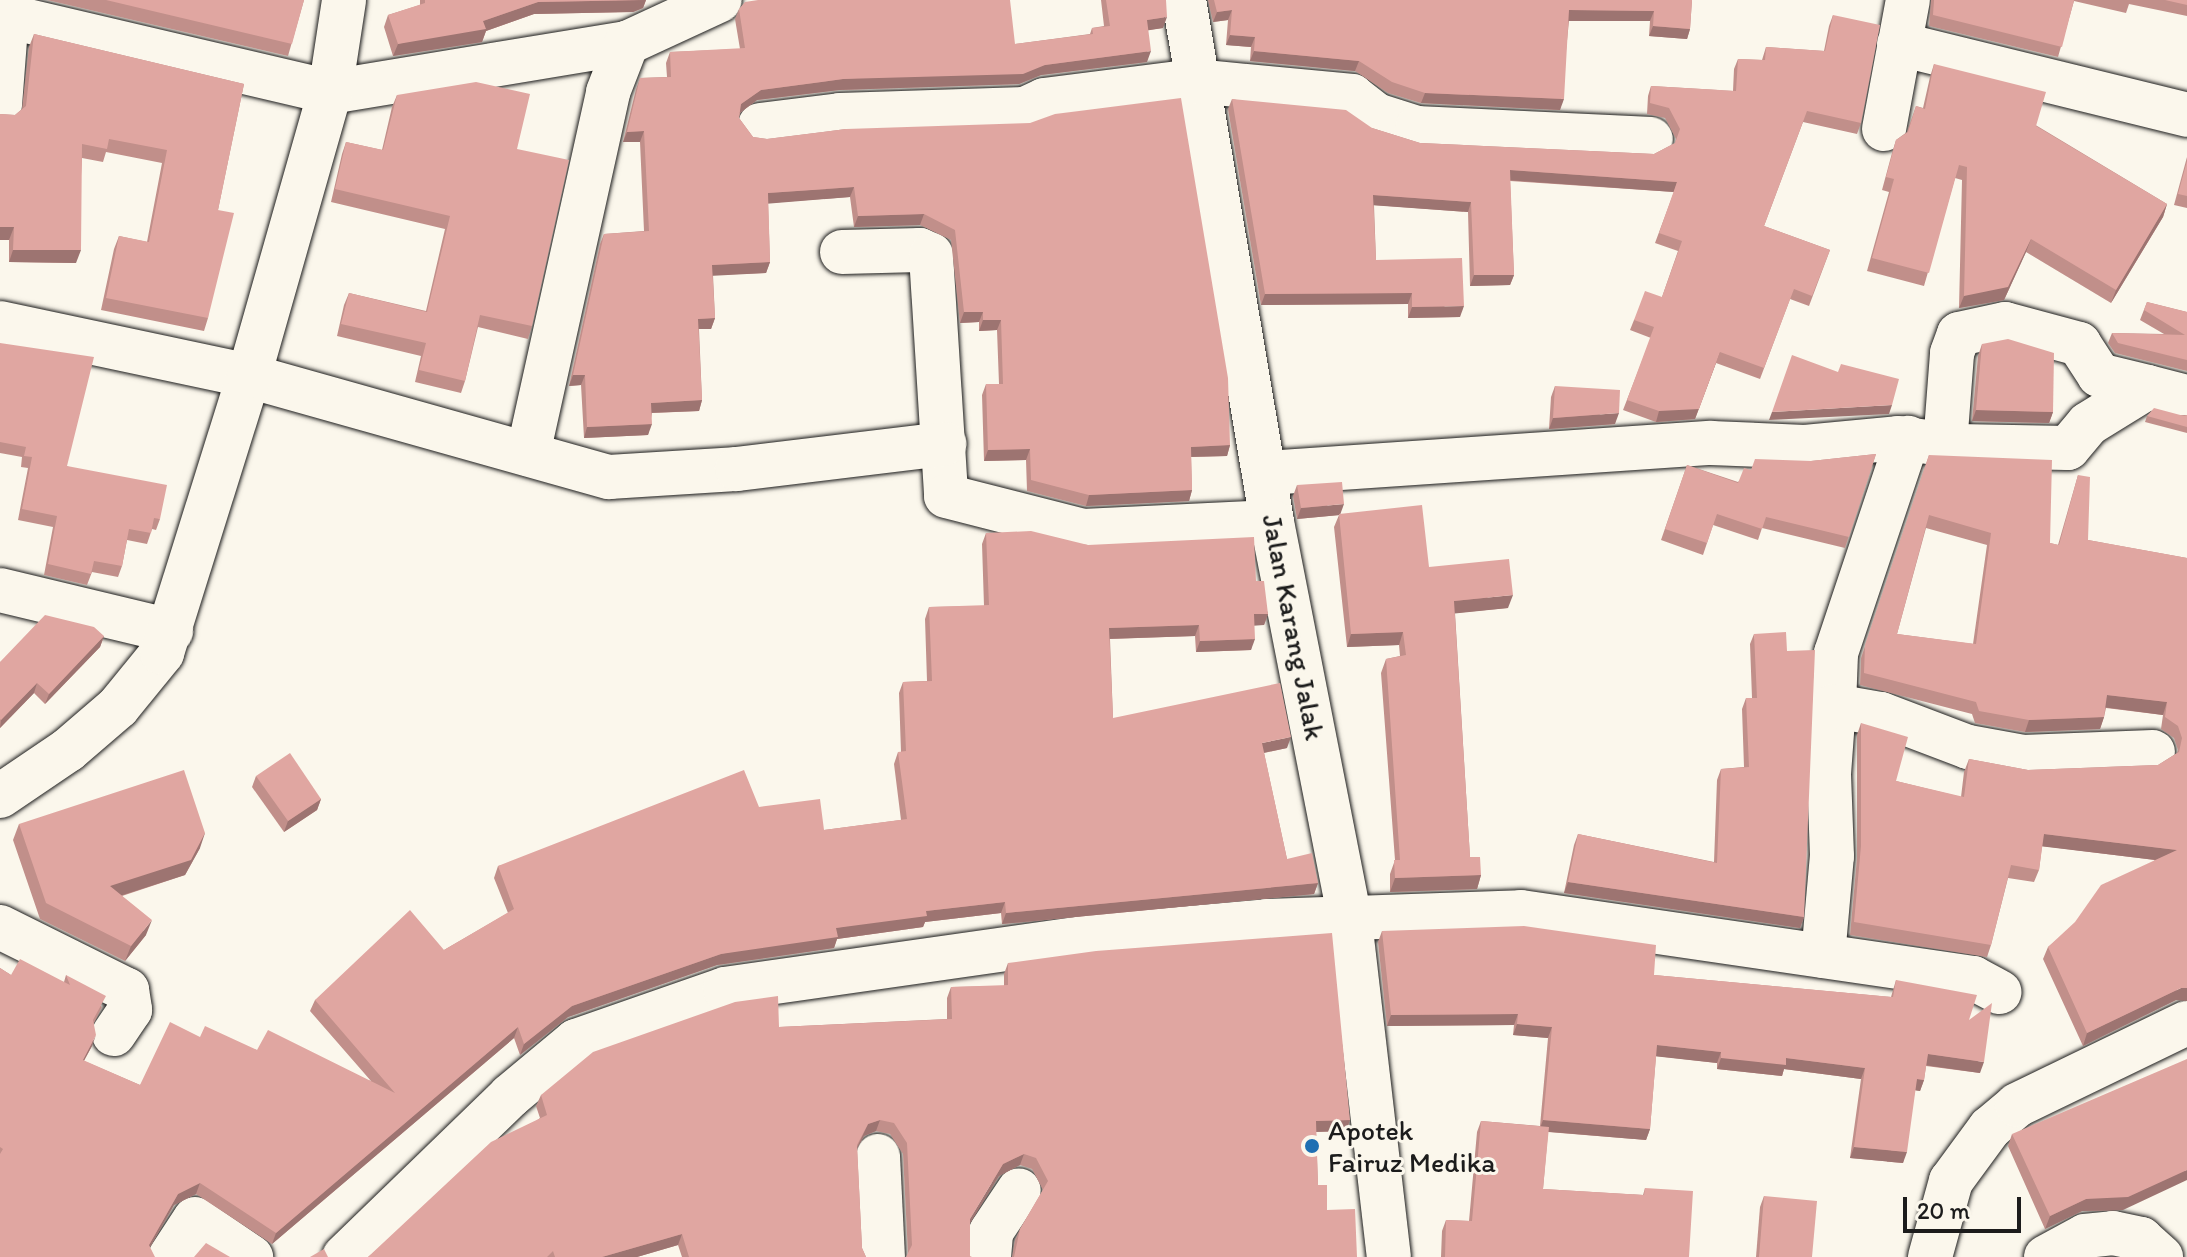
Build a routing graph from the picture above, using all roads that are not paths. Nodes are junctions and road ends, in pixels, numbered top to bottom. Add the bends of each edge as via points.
1 (344, 0) edge
2 (720, 0) edge
3 (1184, 0) edge
4 (1908, 0) edge
5 (4, 23) edge
6 (627, 43) junction
7 (1899, 44) junction
8 (1194, 81) junction
9 (330, 92) junction
10 (0, 105) edge
11 (2187, 115) edge
12 (760, 125) dead end
13 (1884, 129) dead end
14 (1651, 139) dead end
15 (842, 252) dead end
16 (0, 323) edge
17 (249, 376) junction
18 (2168, 392) edge
19 (1927, 442) junction
20 (944, 444) junction
21 (528, 454) junction
22 (1267, 473) junction
23 (1272, 522) junction
24 (0, 590) edge
25 (171, 631) junction
26 (1834, 706) junction
27 (2153, 752) dead end
28 (0, 796) edge
29 (1350, 921) junction
30 (0, 927) edge
31 (1823, 956) junction
32 (1999, 992) dead end
33 (2187, 1023) edge
34 (114, 1034) dead end
35 (878, 1156) dead end
36 (1019, 1190) dead end
37 (170, 1257) edge
38 (251, 1257) edge
39 (344, 1257) edge
40 (883, 1257) edge
41 (989, 1257) edge
42 (1389, 1257) edge
43 (1930, 1257) edge
44 (2046, 1257) edge
45 (2161, 1257) edge

1 - 9 street
2 - 6 street
3 - 8 street, Jalan Karang Jalak
4 - 7 street
5 - 9 street
5 - 10 street
6 - 9 street
6 - 21 street via 605,105
7 - 11 street
7 - 13 street
8 - 12 street via 1044,100 1025,109 840,115
8 - 14 street via 1352,96 1376,115 1453,132
8 - 22 street, Jalan Karang Jalak
9 - 17 street
15 - 20 street via 920,250 931,255
16 - 17 street
17 - 21 street
17 - 25 street
18 - 19 street via 2088,424 2068,448
18 - 19 street via 2099,375 2079,344 2005,324 1959,334
19 - 22 street via 1815,447 1711,443
19 - 26 street via 1836,653
20 - 21 street via 629,477 586,474
20 - 23 street via 946,496 957,502 1083,531
22 - 23 street, Jalan Karang Jalak
23 - 29 street, Jalan Karang Jalak
24 - 25 street
25 - 28 street via 162,653 118,707 68,750
26 - 27 street via 1881,714 1968,747 2023,757
26 - 31 street via 1829,774 1832,856
29 - 31 street via 1521,912
29 - 39 street via 1267,921 1089,937 725,989 643,1014 576,1041 510,1096
29 - 42 street, Jalan Karang Jalak
30 - 34 street via 127,990 130,1010
31 - 32 street via 1973,978
33 - 43 street via 2017,1105 1990,1128 1946,1190
35 - 40 street
36 - 41 street via 991,1232
37 - 38 street via 195,1219
44 - 45 street via 2085,1236 2113,1233 2141,1239

